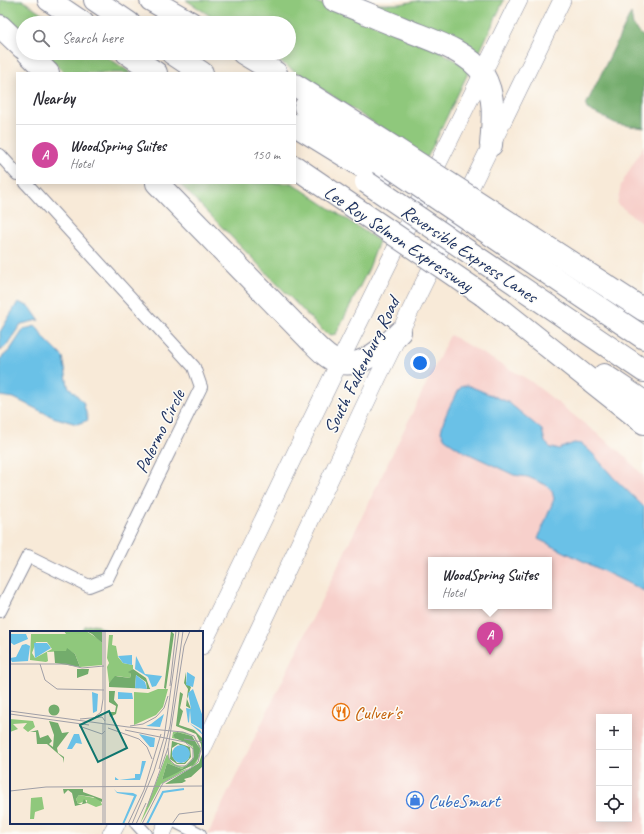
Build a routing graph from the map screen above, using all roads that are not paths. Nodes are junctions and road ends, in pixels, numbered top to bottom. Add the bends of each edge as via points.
1 (49, 0) edge
2 (95, 0) edge
3 (150, 0) edge
4 (334, 0) edge
5 (519, 0) edge
6 (562, 0) edge
7 (73, 16) edge
8 (119, 16) edge
9 (172, 16) edge
10 (179, 16) edge
11 (0, 26) edge
12 (16, 41) edge
13 (35, 60) edge
14 (137, 60) edge
15 (182, 60) edge
16 (235, 60) edge
17 (255, 60) edge
18 (47, 72) edge
19 (155, 72) edge
20 (200, 72) edge
21 (253, 72) edge
22 (274, 72) edge
23 (483, 74) junction
24 (296, 86) edge
25 (296, 102) edge
26 (296, 125) edge
27 (296, 135) edge
28 (491, 145) junction
29 (0, 155) edge
30 (296, 168) edge
31 (382, 168) junction
32 (16, 173) edge
33 (27, 184) edge
34 (158, 184) edge
35 (503, 250) junction
36 (483, 295) junction
37 (644, 310) edge
38 (400, 332) junction
39 (644, 338) edge
40 (644, 358) edge
41 (339, 363) junction
42 (644, 371) edge
43 (644, 402) edge
44 (644, 423) edge
45 (0, 611) edge
46 (203, 644) edge
47 (203, 748) edge
48 (116, 824) edge
49 (137, 824) edge
50 (167, 824) edge
51 (180, 824) edge
52 (111, 834) edge
53 (146, 834) edge
54 (162, 834) edge
55 (200, 834) edge

1 - 7 highway
2 - 8 highway
3 - 9 highway
3 - 10 highway
4 - 23 highway via 455,51
5 - 23 street, South Falkenburg Road
6 - 28 street, South Falkenburg Road
11 - 12 highway
13 - 18 highway
14 - 19 highway
15 - 20 highway
16 - 21 highway
17 - 22 highway
23 - 28 highway via 493,104
23 - 41 street, South Falkenburg Road
24 - 31 highway
25 - 31 highway
26 - 31 highway
27 - 31 highway
28 - 38 street, South Falkenburg Road
29 - 32 street
30 - 36 highway, Lee Roy Selmon Expressway, bridge
31 - 35 highway, bridge
33 - 45 street, Palermo Circle via 194,367 201,387 107,579 89,586 28,556
34 - 41 highway via 311,341 328,357
35 - 37 highway
35 - 39 highway
35 - 40 highway
35 - 42 highway, Reversible Express Lanes
36 - 43 highway
36 - 44 highway
38 - 41 highway via 382,350 369,357 355,362
38 - 47 street, South Falkenburg Road
41 - 46 street, South Falkenburg Road
48 - 52 street
49 - 53 street
50 - 54 street
51 - 55 street

